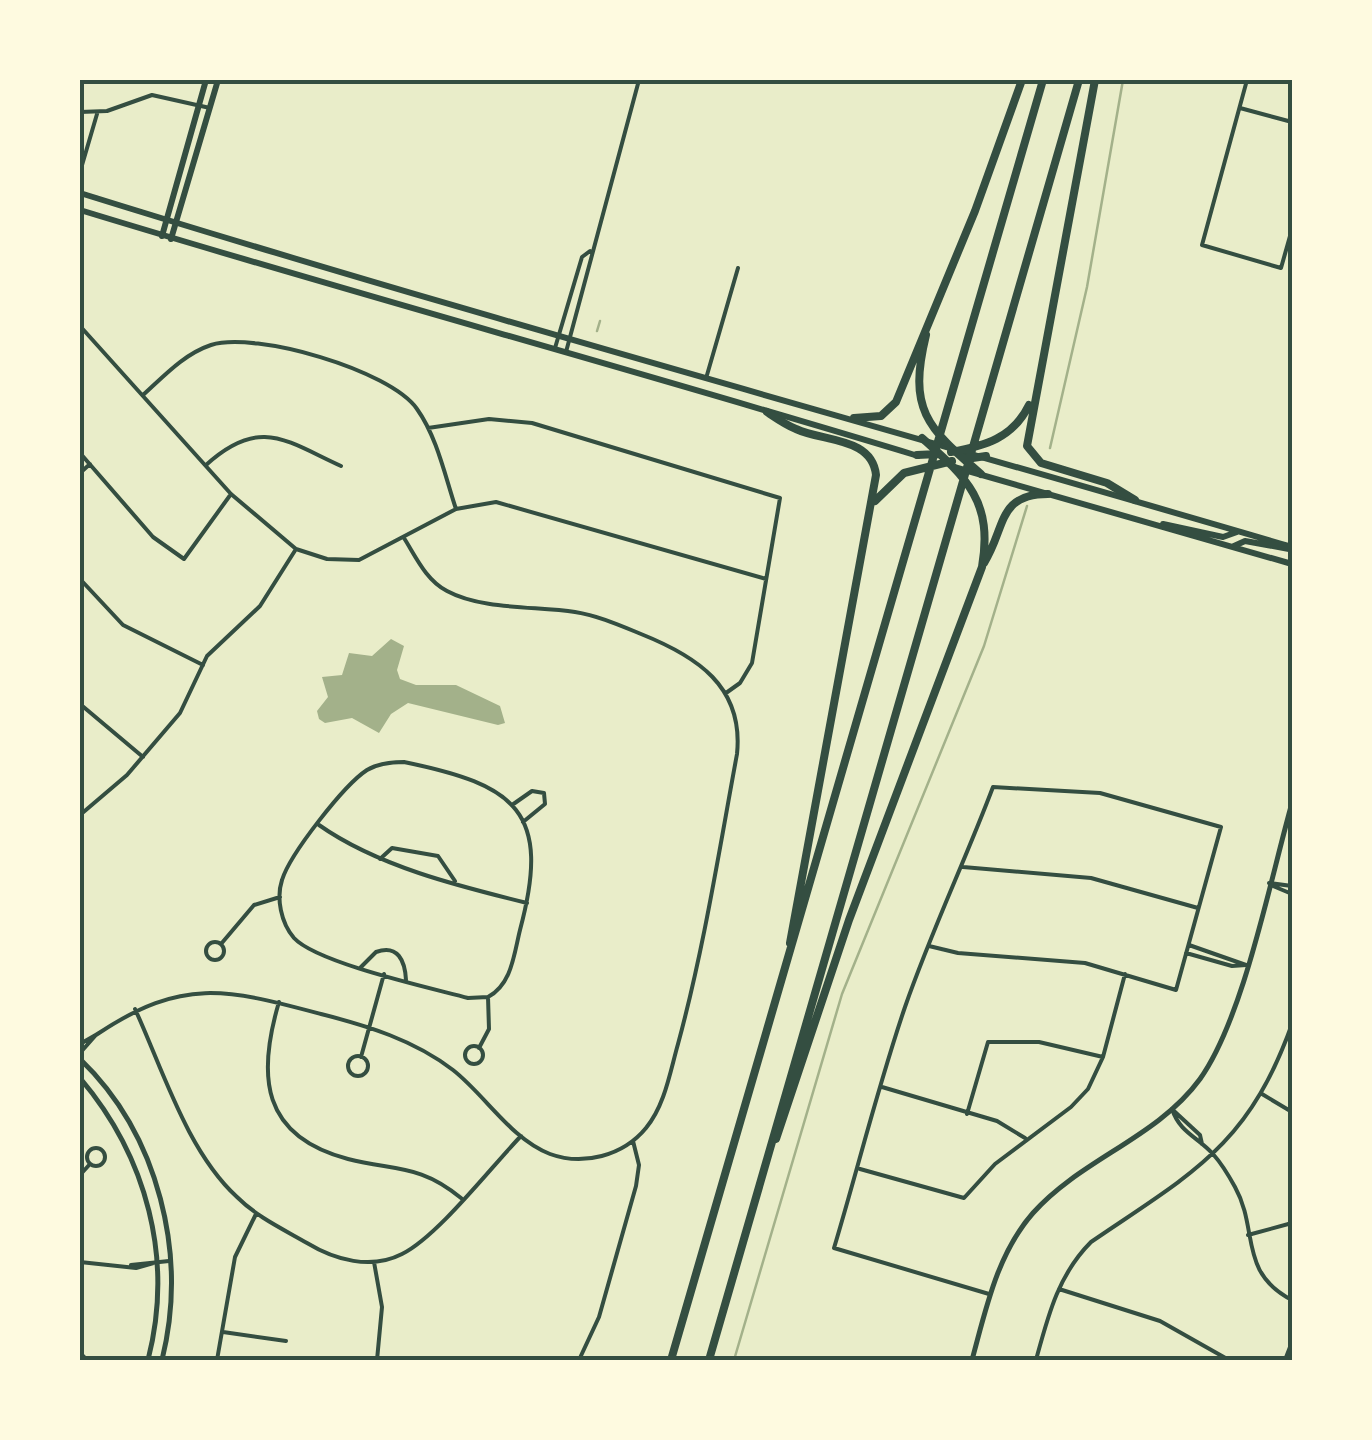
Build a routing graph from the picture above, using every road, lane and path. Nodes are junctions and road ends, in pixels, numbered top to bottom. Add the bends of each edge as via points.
1 (206, 80) edge
2 (218, 80) edge
3 (639, 80) edge
4 (1022, 80) edge
5 (1043, 80) edge
6 (1079, 80) edge
7 (1096, 80) edge
8 (1247, 80) edge
9 (198, 105) junction
10 (210, 108) junction
11 (1240, 108) junction
12 (80, 112) edge
13 (97, 112) junction
14 (1292, 122) edge
15 (80, 172) edge
16 (80, 193) edge
17 (80, 210) edge
18 (166, 221) junction
19 (176, 224) junction
20 (1292, 230) edge
21 (162, 236) junction
22 (171, 240) junction
23 (590, 251) junction
24 (738, 268) dead end
25 (356, 277) junction
26 (353, 293) junction
27 (80, 326) edge
28 (928, 326) junction
29 (560, 333) junction
30 (571, 336) junction
31 (555, 348) junction
32 (566, 352) junction
33 (707, 375) junction
34 (1034, 393) junction
35 (142, 396) junction
36 (767, 412) junction
37 (854, 418) junction
38 (428, 428) junction
39 (922, 438) junction
40 (946, 444) junction
41 (954, 451) junction
42 (80, 453) edge
43 (965, 454) junction
44 (917, 456) joint
45 (986, 456) joint
46 (947, 461) junction
47 (90, 464) junction
48 (205, 466) junction
49 (341, 466) dead end
50 (80, 474) edge
51 (981, 474) junction
52 (231, 494) junction
53 (1048, 494) junction
54 (1135, 500) junction
55 (456, 509) junction
56 (871, 512) junction
57 (1154, 524) junction
58 (1238, 531) junction
59 (404, 538) junction
60 (1233, 546) junction
61 (1292, 548) edge
62 (296, 549) junction
63 (1292, 564) edge
64 (982, 567) junction
65 (80, 580) edge
66 (766, 580) junction
67 (203, 664) junction
68 (726, 693) junction
69 (80, 704) edge
70 (143, 758) junction
71 (1292, 803) edge
72 (512, 805) junction
73 (80, 815) edge
74 (523, 822) junction
75 (319, 825) junction
76 (379, 860) junction
77 (962, 867) junction
78 (455, 881) junction
79 (1269, 882) junction
80 (1292, 886) edge
81 (1292, 894) edge
82 (280, 897) junction
83 (527, 903) junction
84 (1198, 908) junction
85 (222, 944) dead end
86 (1188, 945) junction
87 (929, 946) junction
88 (1186, 953) junction
89 (789, 960) junction
90 (1246, 965) junction
91 (362, 967) junction
92 (384, 974) junction
93 (1125, 974) junction
94 (406, 980) junction
95 (488, 998) junction
96 (279, 1002) junction
97 (135, 1009) junction
98 (1292, 1024) edge
99 (370, 1026) junction
100 (95, 1036) junction
101 (80, 1045) edge
102 (479, 1048) dead end
103 (80, 1056) edge
104 (361, 1056) dead end
105 (1103, 1057) junction
106 (80, 1078) edge
107 (882, 1087) junction
108 (1262, 1094) junction
109 (1172, 1109) junction
110 (1292, 1112) edge
111 (968, 1114) junction
112 (521, 1136) junction
113 (1026, 1138) junction
114 (633, 1141) junction
115 (1214, 1155) junction
116 (766, 1161) junction
117 (90, 1164) dead end
118 (858, 1168) junction
119 (80, 1175) edge
120 (461, 1198) junction
121 (256, 1214) junction
122 (1292, 1223) edge
123 (1248, 1235) junction
124 (171, 1261) junction
125 (80, 1262) edge
126 (157, 1262) junction
127 (374, 1262) junction
128 (1057, 1288) junction
129 (990, 1294) junction
130 (1292, 1300) edge
131 (223, 1332) junction
132 (286, 1341) dead end
133 (1292, 1342) edge
134 (80, 1353) edge
135 (87, 1359) edge
136 (148, 1360) edge
137 (162, 1360) edge
138 (217, 1360) edge
139 (377, 1360) edge
140 (578, 1360) edge
141 (672, 1360) edge
142 (709, 1360) edge
143 (972, 1360) edge
144 (1036, 1360) edge
145 (1229, 1360) edge
146 (1284, 1360) edge

1 - 9 main road
2 - 10 main road
3 - 23 street
4 - 28 highway
5 - 89 highway
6 - 116 highway
7 - 34 highway
8 - 11 street
9 - 10 street
9 - 13 street via 144,96
9 - 18 main road
10 - 19 main road
11 - 14 street
11 - 20 street via 1202,245 1281,268
12 - 13 street
13 - 15 street
16 - 18 main road
17 - 21 main road
18 - 19 main road
18 - 21 main road
19 - 22 main road
19 - 25 main road
21 - 22 main road
22 - 26 main road
23 - 29 street via 582,257
23 - 30 street via 594,259
24 - 33 street
25 - 26 main road
25 - 29 main road
26 - 31 main road
27 - 35 street
28 - 37 highway via 893,407 881,416
28 - 40 highway via 917,374 928,419
29 - 30 main road
29 - 31 street
30 - 32 street
30 - 33 main road
31 - 32 main road
32 - 36 main road
33 - 37 main road
34 - 43 highway via 1018,424
34 - 54 highway via 1027,439 1034,459 1107,483
35 - 38 street via 196,351 240,340 387,382 411,401
35 - 48 street
36 - 44 main road
36 - 56 highway via 796,430 868,454 876,469
37 - 39 main road
38 - 55 street
38 - 66 street via 489,418 532,423 780,498
39 - 40 main road
39 - 46 highway
40 - 41 highway
40 - 43 main road
41 - 43 highway
41 - 46 highway
42 - 47 street
43 - 45 highway
43 - 46 highway
43 - 51 highway
44 - 46 highway
45 - 54 main road
46 - 51 main road
46 - 56 highway via 913,469 886,486
46 - 64 highway via 975,495 986,524
47 - 50 street
47 - 52 street via 154,536 184,559
48 - 49 street via 228,447 262,436 293,440
48 - 52 street
51 - 53 main road
52 - 62 street
53 - 57 main road
53 - 64 highway via 1022,496 1010,505
54 - 58 main road
55 - 59 street
55 - 66 street via 513,505
56 - 89 highway via 791,919
57 - 58 main road via 1223,536
57 - 60 main road
58 - 61 main road
59 - 62 street via 359,560
59 - 68 street via 428,576 451,594 608,620 687,653
60 - 61 main road via 1245,541
60 - 63 main road
62 - 67 street via 260,606
64 - 116 highway
65 - 67 street via 123,625
66 - 68 street via 752,664
67 - 70 street via 180,713
68 - 114 street via 738,738 704,942 664,1096
69 - 70 street
70 - 73 street
71 - 79 street
72 - 74 street
72 - 74 street via 532,791 544,793 545,804
72 - 75 street via 466,776 394,762 356,778
74 - 83 street via 534,860
75 - 76 street
75 - 82 street via 289,864
76 - 78 street
76 - 78 street via 392,848 438,856
77 - 84 street via 1091,878
77 - 84 street via 993,787 1100,793 1221,827
77 - 87 street
78 - 83 street
79 - 80 street
79 - 81 street
79 - 90 street
82 - 85 street via 254,904
82 - 91 street via 296,940 324,957
83 - 95 street via 507,980
84 - 86 street
86 - 88 street
86 - 90 street
87 - 93 street via 1046,957
87 - 107 street
88 - 90 street
88 - 93 street via 1176,990
89 - 141 highway
90 - 109 street via 1221,1042
91 - 92 street
91 - 94 street via 376,952 396,952
92 - 94 street
92 - 99 street
93 - 105 street
94 - 95 street
95 - 102 street via 489,1029
96 - 97 street via 193,993
96 - 99 street
96 - 120 street via 266,1044 266,1076 270,1101 292,1131 349,1159 420,1171
97 - 100 street
97 - 121 street via 203,1153
98 - 108 street
99 - 104 street
99 - 112 street via 452,1070
100 - 101 street
100 - 103 street
103 - 124 street via 116,1102 149,1163
105 - 111 street via 1039,1042 988,1042
105 - 113 street via 1088,1090
106 - 126 street via 136,1168
107 - 111 street
107 - 118 street
108 - 110 street
108 - 115 street
109 - 115 street
109 - 129 street via 1043,1203 1010,1244
111 - 113 street via 997,1120
112 - 114 street via 551,1154 580,1159
112 - 120 street
113 - 118 street via 964,1198
114 - 140 street via 640,1165 636,1186 598,1317
115 - 123 street via 1238,1191
115 - 128 street via 1091,1242
116 - 142 highway
117 - 119 street
118 - 129 street via 834,1248
120 - 127 street via 421,1243
121 - 127 street via 338,1259
121 - 131 street via 235,1257
122 - 123 street
123 - 130 street via 1258,1270
124 - 126 street
124 - 137 street
125 - 126 street via 150,1268
126 - 136 street
127 - 139 street via 382,1307
128 - 144 street
128 - 145 street via 1160,1321
129 - 143 street
131 - 132 street
131 - 138 street
133 - 146 street
134 - 135 street

